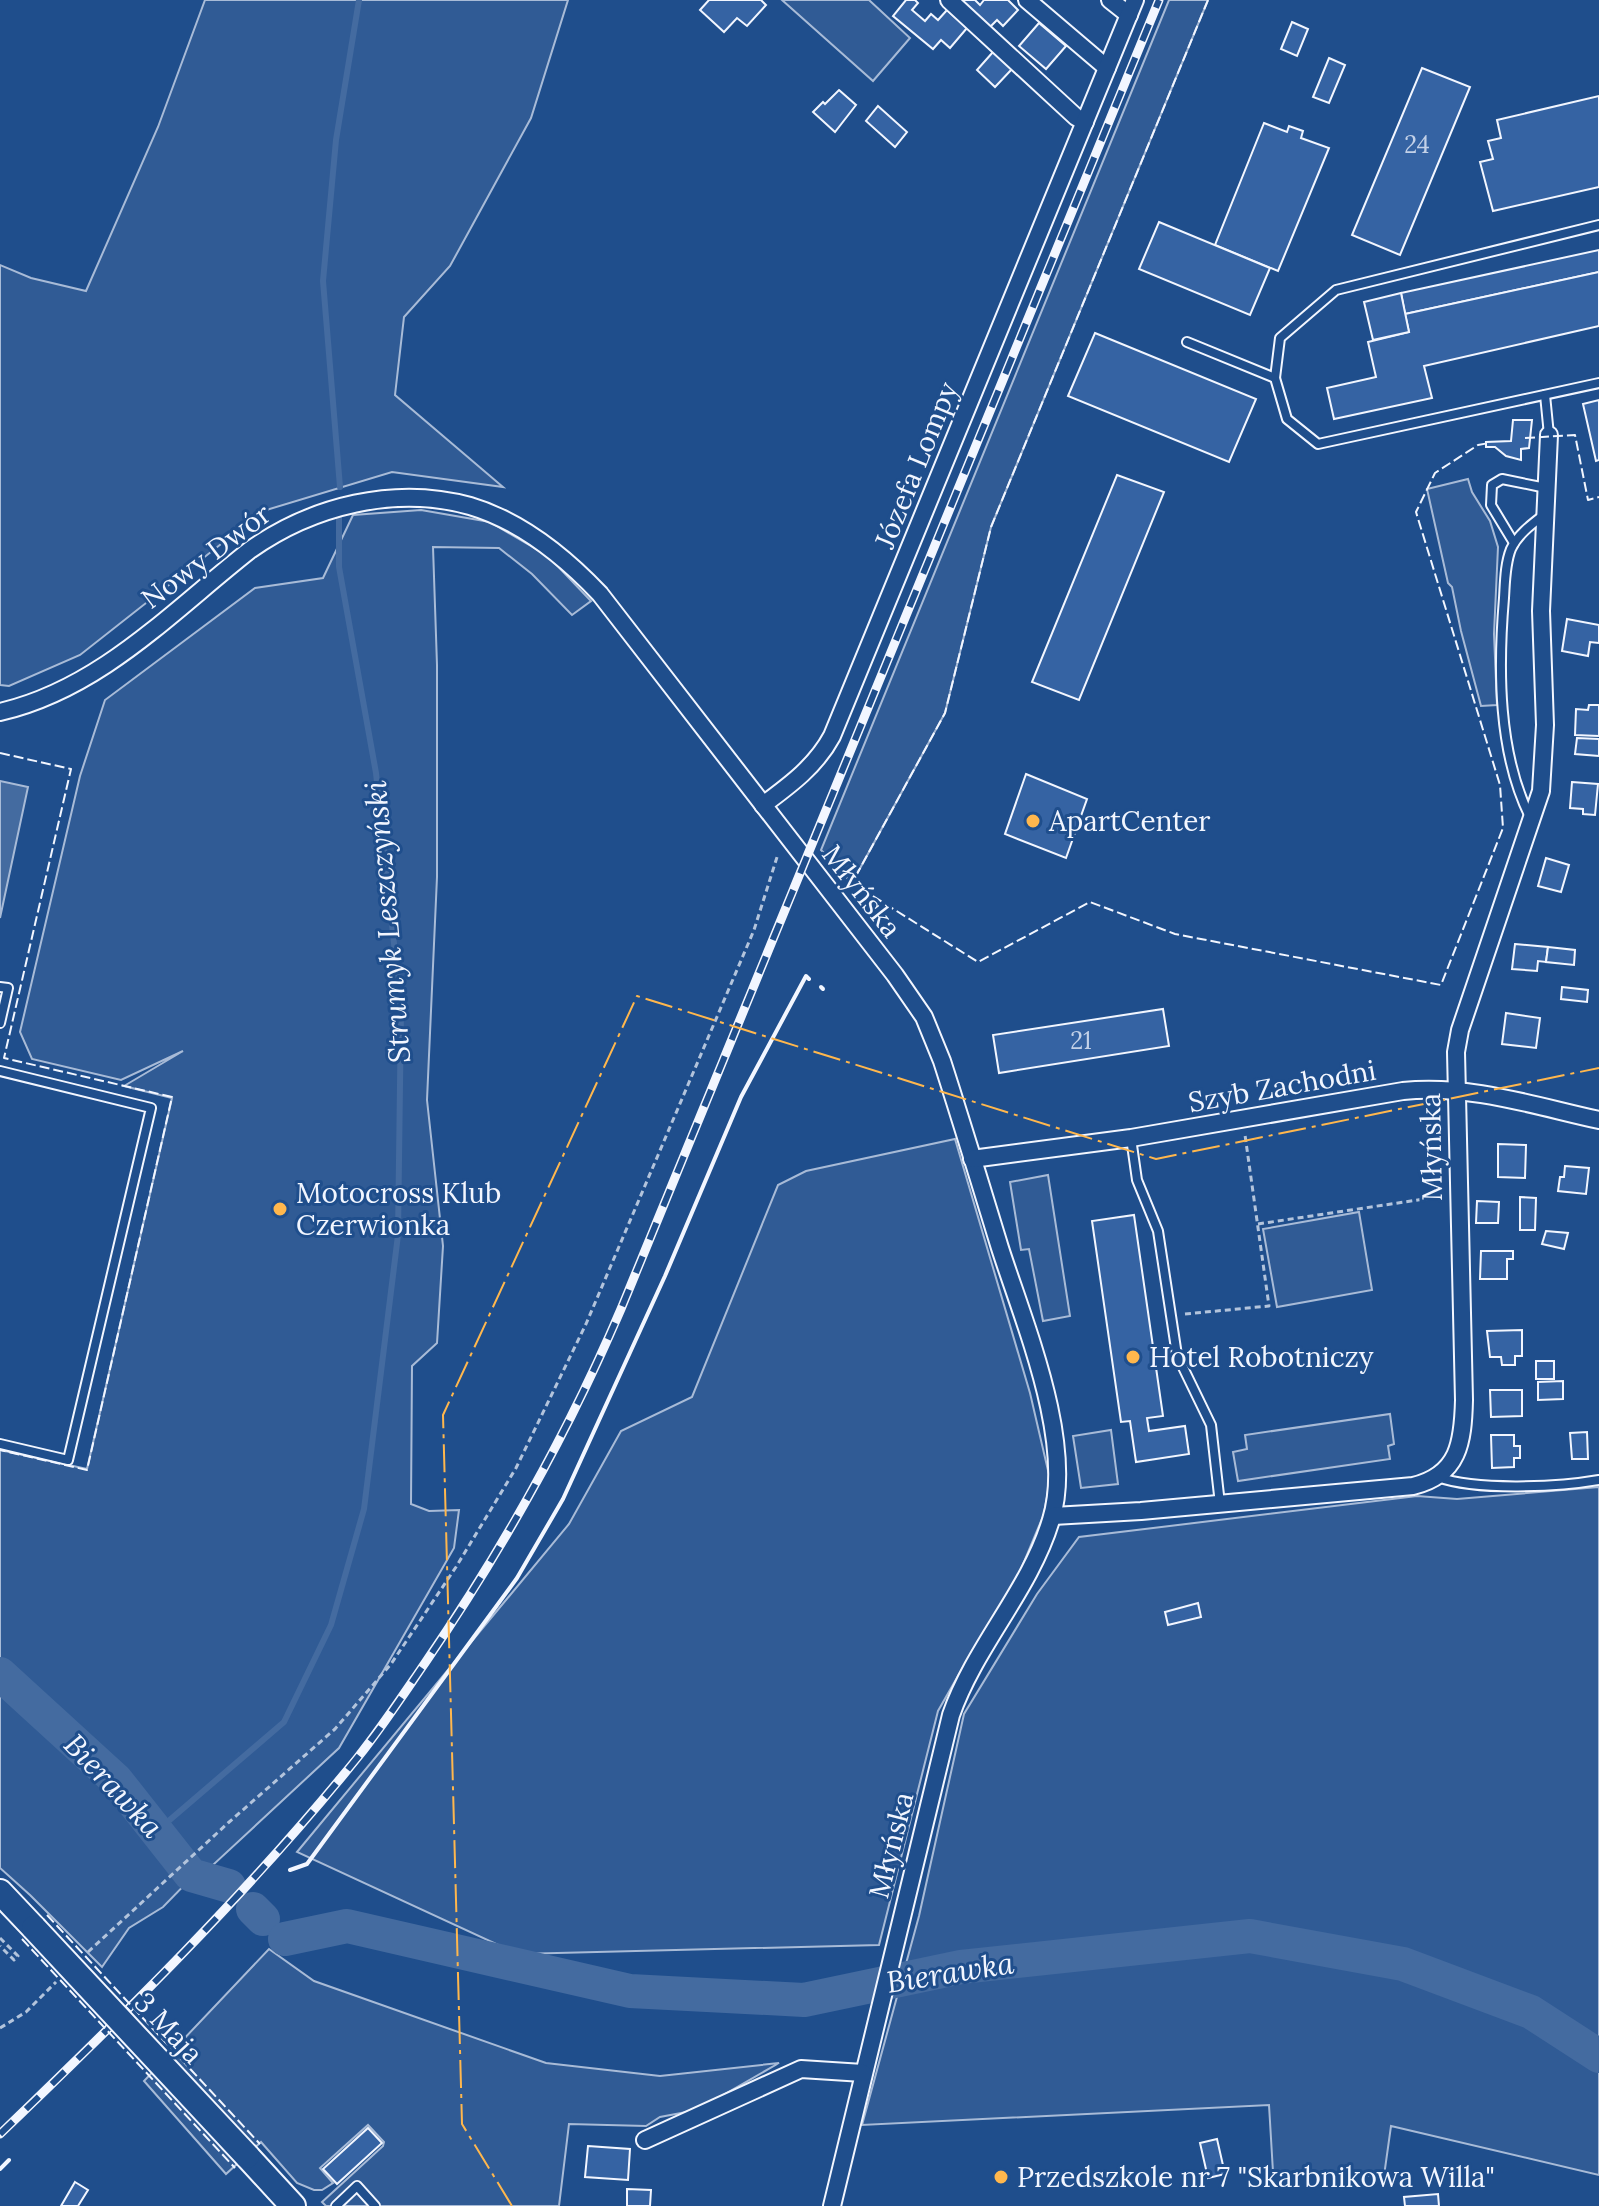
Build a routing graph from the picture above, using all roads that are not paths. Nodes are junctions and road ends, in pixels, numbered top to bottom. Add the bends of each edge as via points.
1 (949, 0) edge
2 (1027, 0) edge
3 (1110, 0) edge
4 (1132, 8) edge
5 (1107, 68) junction
6 (1085, 122) junction
7 (1599, 225) edge
8 (1187, 342) dead end
9 (1275, 378) junction
10 (1599, 383) edge
11 (1545, 395) junction
12 (1549, 435) joint
13 (1547, 489) junction
14 (1546, 513) junction
15 (1514, 543) junction
16 (0, 712) edge
17 (763, 805) junction
18 (1532, 822) junction
19 (0, 987) edge
20 (0, 1023) edge
21 (0, 1071) edge
22 (1455, 1090) junction
23 (1599, 1120) edge
24 (1131, 1138) junction
25 (972, 1159) junction
26 (0, 1444) edge
27 (1437, 1477) junction
28 (1599, 1480) edge
29 (1220, 1504) junction
30 (1053, 1516) junction
31 (0, 1892) edge
32 (863, 2073) junction
33 (645, 2140) dead end
34 (293, 2206) edge
35 (336, 2206) edge
36 (375, 2206) edge
37 (832, 2206) edge

1 - 6 street
2 - 5 street
3 - 4 street, Józefa Lompy
4 - 5 street, Józefa Lompy
5 - 6 street, Józefa Lompy
6 - 17 street, Józefa Lompy via 832,736 793,783
7 - 9 lane via 1336,290 1280,338
8 - 9 lane
9 - 11 lane via 1287,419 1318,444
10 - 11 lane
11 - 12 lane
12 - 13 street, Młyńska
13 - 14 street, Młyńska
13 - 15 lane via 1502,479 1492,485 1492,510
14 - 15 lane
14 - 18 street, Młyńska via 1541,611 1545,759
15 - 18 lane via 1502,619 1503,693 1516,784
16 - 17 street, Nowy Dwór via 49,698 93,675 250,550 299,520 391,499 445,502 470,506 515,526 582,575
17 - 25 street, Młyńska via 924,1017
18 - 22 street, Młyńska via 1460,1030
19 - 20 lane via 8,988
21 - 26 lane via 151,1108 68,1460
22 - 23 street, Szyb Zachodni
22 - 24 street, Szyb Zachodni via 1403,1091
22 - 27 street, Młyńska via 1463,1415 1458,1451
24 - 25 street, Szyb Zachodni
24 - 29 lane via 1137,1180 1158,1231 1180,1363 1211,1425
25 - 30 street, Młyńska via 1051,1421 1057,1473
27 - 28 lane via 1480,1486
27 - 29 street via 1394,1488
29 - 30 street
30 - 32 street, Młyńska via 955,1705
31 - 34 main road, 3 Maja, bridge
32 - 33 street via 801,2069
32 - 37 street, Młyńska
35 - 36 lane via 357,2186

